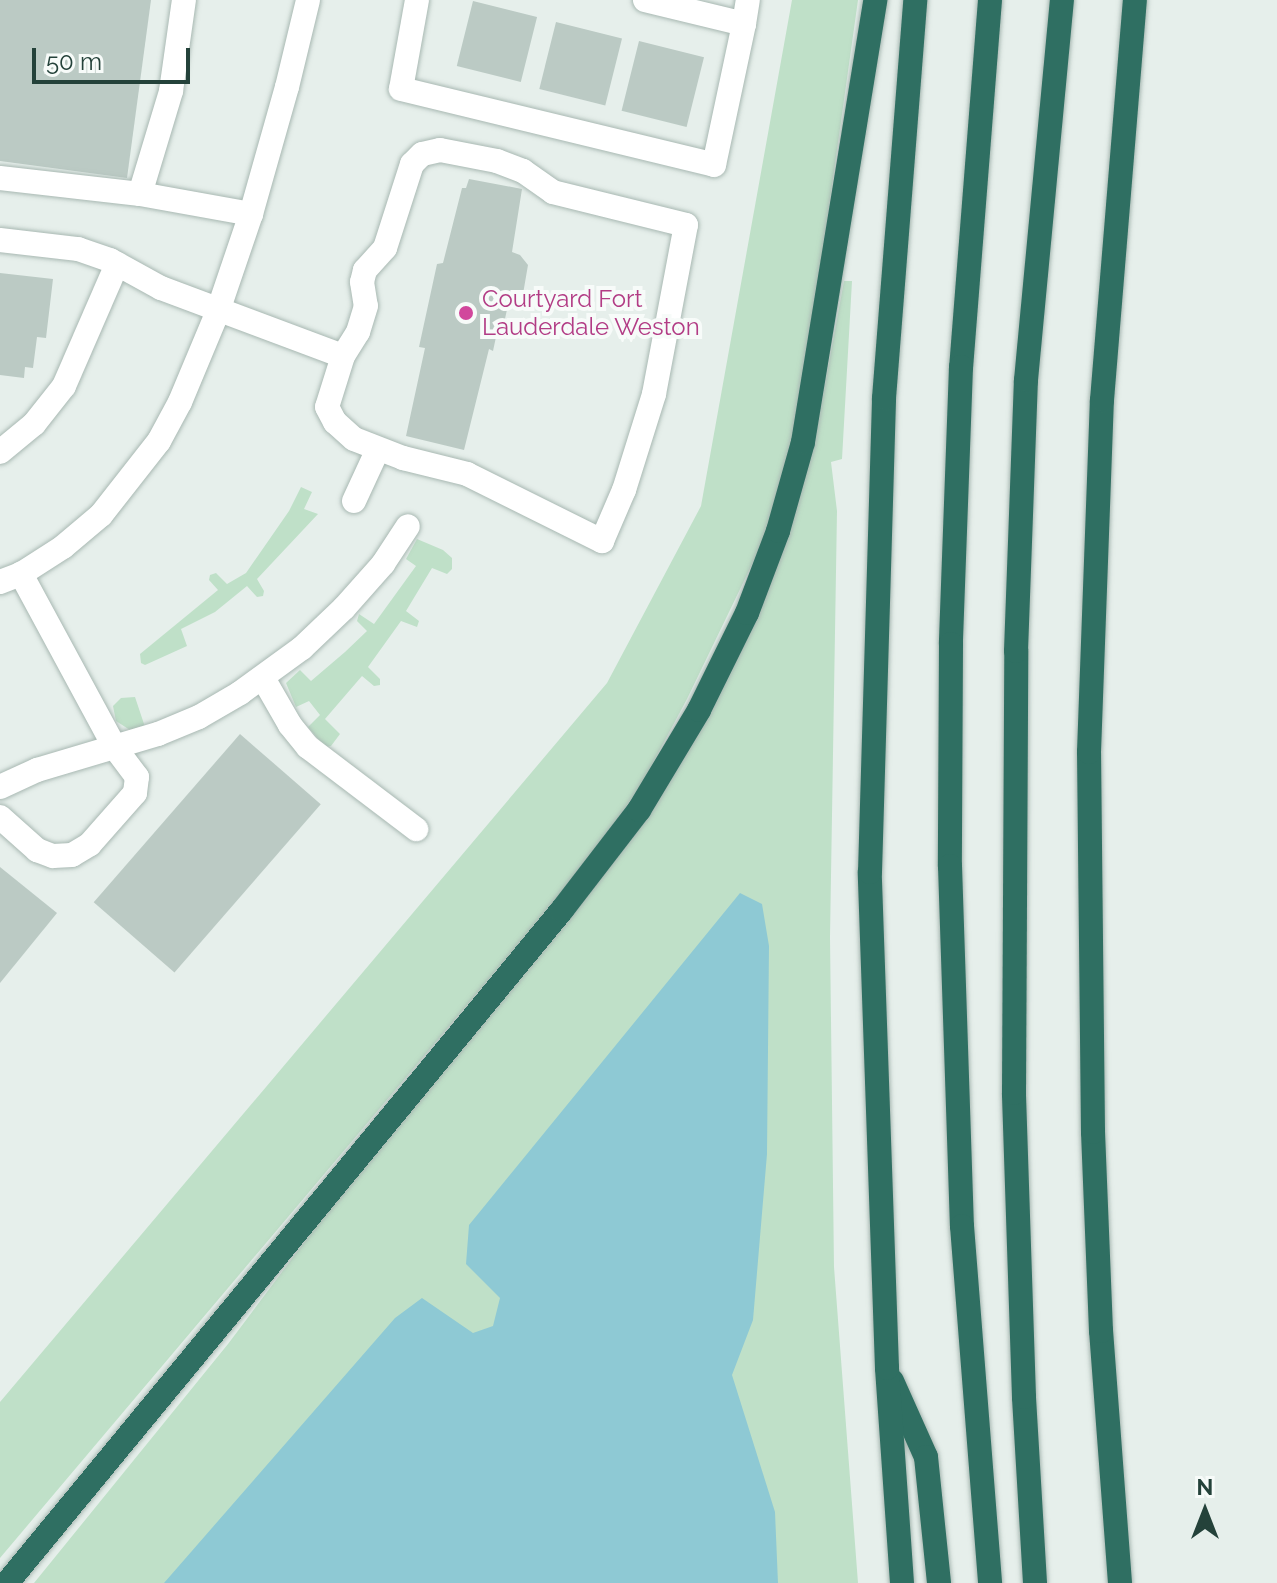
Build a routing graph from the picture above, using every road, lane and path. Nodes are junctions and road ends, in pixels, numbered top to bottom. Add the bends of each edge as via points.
1 (184, 0) edge
2 (308, 0) edge
3 (417, 0) edge
4 (645, 0) edge
5 (748, 0) edge
6 (875, 0) edge
7 (915, 0) edge
8 (990, 0) edge
9 (1062, 0) edge
10 (1135, 0) edge
11 (744, 24) junction
12 (0, 178) edge
13 (140, 194) junction
14 (251, 214) junction
15 (0, 240) edge
16 (117, 264) junction
17 (218, 311) junction
18 (343, 356) junction
19 (378, 449) junction
20 (0, 452) edge
21 (354, 501) dead end
22 (408, 526) dead end
23 (10, 578) edge
24 (263, 678) junction
25 (114, 746) junction
26 (0, 787) edge
27 (0, 817) edge
28 (416, 829) dead end
29 (887, 1368) junction
30 (7, 1583) edge
31 (902, 1583) edge
32 (939, 1583) edge
33 (990, 1583) edge
34 (1035, 1583) edge
35 (1120, 1583) edge

1 - 13 street via 171,91
2 - 14 street
3 - 11 street via 401,89 714,165
4 - 11 street
5 - 11 street
6 - 30 highway via 803,442 747,613 699,710 639,810 562,910
7 - 29 highway via 884,398 870,872
8 - 33 highway via 959,397 950,866 962,1226
9 - 34 highway via 1026,380 1016,651 1014,1093
10 - 35 highway via 1102,400 1089,752 1093,1132
12 - 13 street
13 - 14 street
14 - 17 street
15 - 16 street via 78,249
16 - 17 street
16 - 20 street via 64,386 34,424
17 - 18 street
17 - 23 street via 180,402 132,480 63,547
18 - 19 street via 327,407 354,439
18 - 19 street via 366,306 365,270 388,241 412,164 422,154 440,150 497,161 553,192 686,225 654,394 602,541 458,470
19 - 21 street
22 - 24 street via 344,608
23 - 25 street
24 - 25 street via 199,717
24 - 28 street via 308,747
25 - 26 street
25 - 27 street via 137,777 135,793 81,850 53,856 37,850
29 - 31 highway
29 - 32 highway via 926,1457

